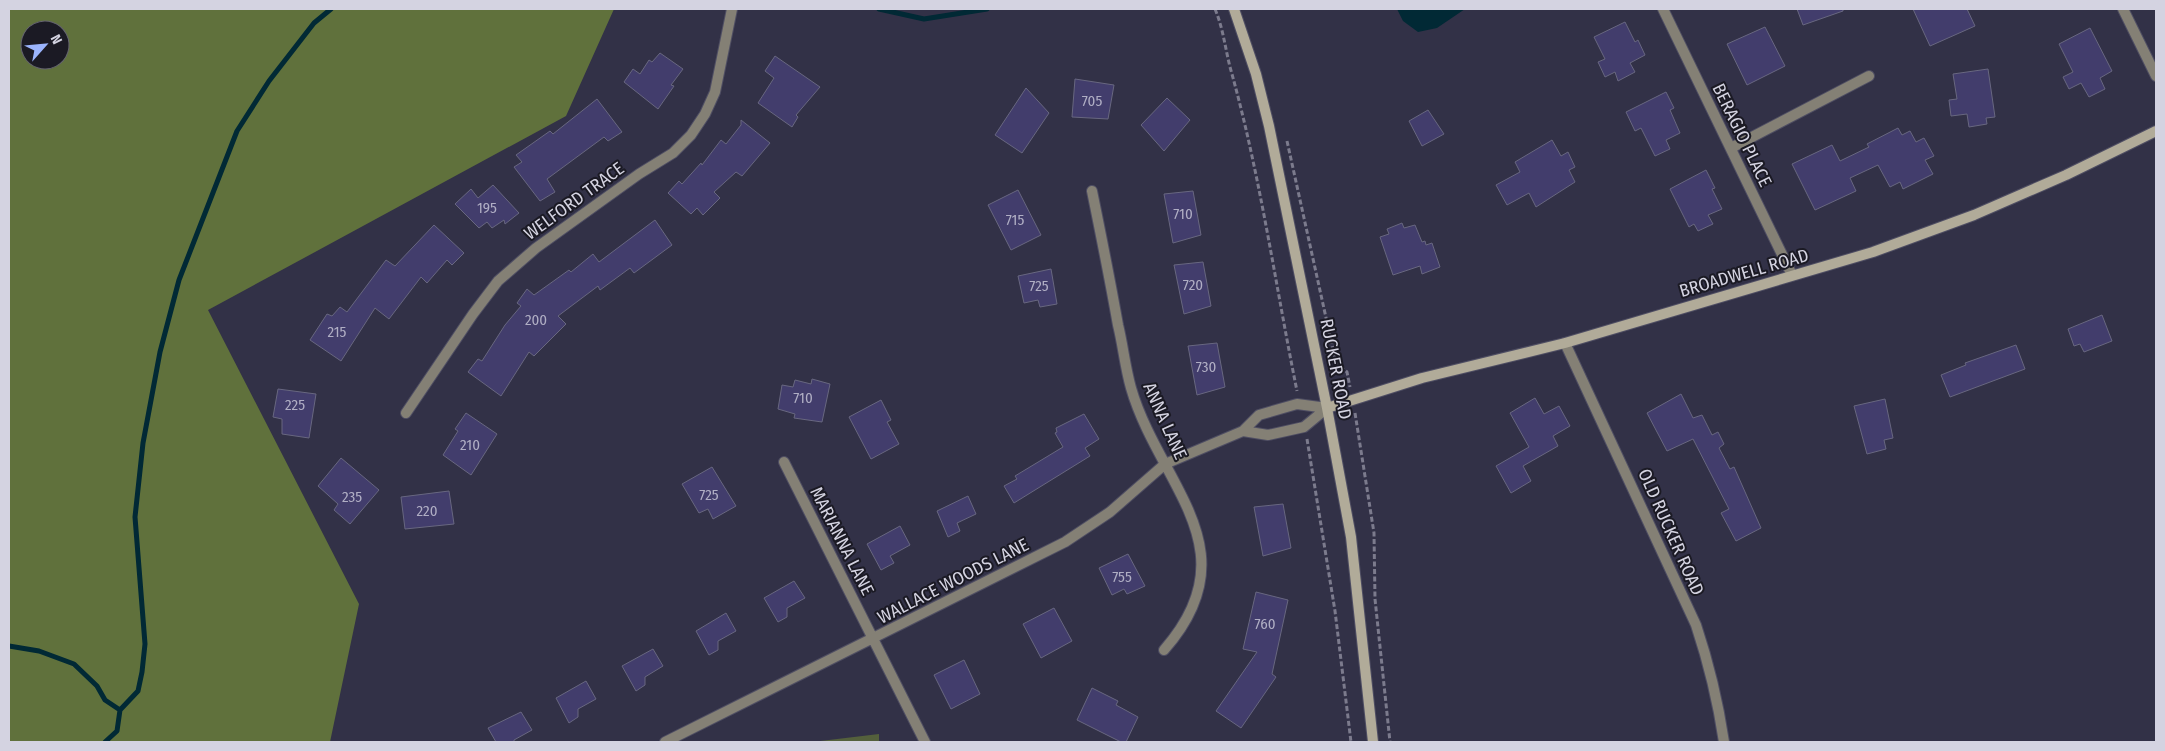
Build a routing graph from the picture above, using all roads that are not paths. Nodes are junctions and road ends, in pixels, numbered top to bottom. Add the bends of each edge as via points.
1 (732, 9) edge
2 (1234, 9) edge
3 (1663, 9) edge
4 (2124, 9) edge
5 (1869, 76) dead end
6 (2156, 76) edge
7 (2156, 131) edge
8 (1731, 148) junction
9 (1092, 191) dead end
10 (1792, 275) junction
11 (1565, 343) junction
12 (1327, 408) junction
13 (406, 413) dead end
14 (1243, 431) junction
15 (784, 462) dead end
16 (1166, 464) junction
17 (873, 639) junction
18 (1164, 650) dead end
19 (665, 742) edge
20 (925, 742) edge
21 (1373, 742) edge
22 (1724, 742) edge

1 - 13 street, WELFORD TRACE via 715,92 691,135 674,153 639,174 510,270 473,314
2 - 12 street, RUCKER ROAD via 1269,126
3 - 8 street, BERAGIO PLACE
4 - 6 street
5 - 8 street
7 - 10 street, BROADWELL ROAD via 1974,216 1873,252
8 - 10 street, BERAGIO PLACE
9 - 16 street, ANNA LANE via 1131,387 1142,419
10 - 11 street, BROADWELL ROAD
11 - 12 street, BROADWELL ROAD via 1422,378
11 - 22 street, OLD RUCKER ROAD via 1696,625 1717,698
12 - 14 street via 1304,426 1268,435
12 - 14 street, WALLACE WOODS LANE via 1300,405 1259,415
12 - 21 street, RUCKER ROAD via 1351,537
14 - 16 street, WALLACE WOODS LANE
15 - 17 street, MARIANNA LANE
16 - 17 street, WALLACE WOODS LANE via 1110,512 1065,542
16 - 18 street, ANNA LANE via 1194,521 1201,563 1198,588 1190,612 1178,634
17 - 19 street, WALLACE WOODS LANE
17 - 20 street, MARIANNA LANE

